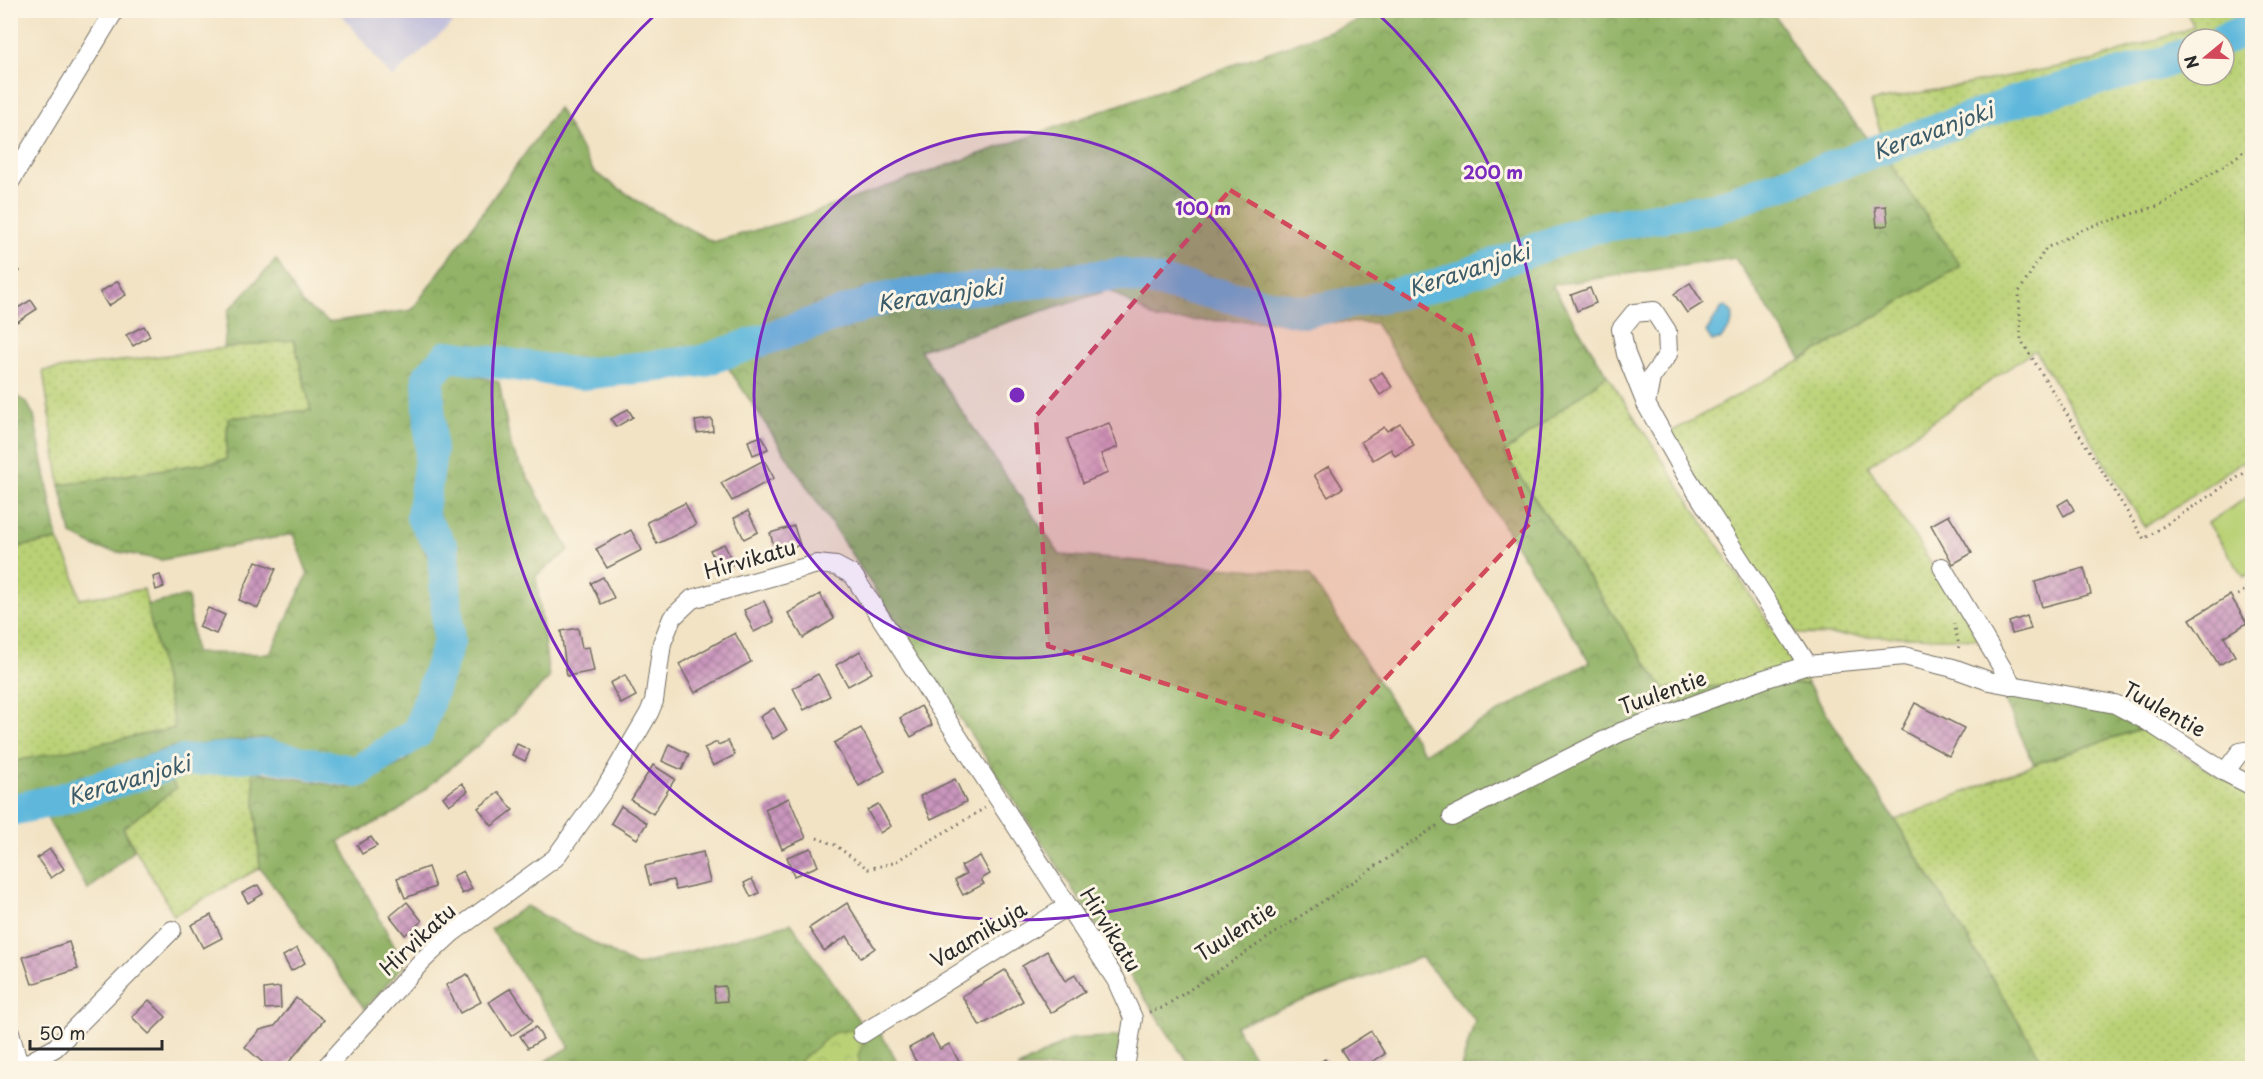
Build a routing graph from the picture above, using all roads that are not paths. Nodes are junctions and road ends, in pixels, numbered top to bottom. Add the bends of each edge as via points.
1 (115, 10) edge
2 (10, 182) edge
3 (1646, 404) dead end
4 (1942, 567) dead end
5 (1808, 665) junction
6 (2013, 686) junction
7 (2253, 750) edge
8 (2225, 772) junction
9 (2253, 786) edge
10 (1452, 817) road end
11 (1068, 906) junction
12 (172, 930) dead end
13 (10, 1032) edge
14 (862, 1034) dead end
15 (22, 1066) edge
16 (325, 1068) edge
17 (1125, 1068) edge

1 - 2 street
3 - 5 street via 1687,477
4 - 6 street
5 - 6 street, Tuulentie via 1904,656
5 - 10 street, Tuulentie via 1621,732
6 - 8 street, Tuulentie via 2115,704
7 - 8 street via 2240,752
8 - 9 street, Tuulentie
11 - 14 street, Vaamikuja
11 - 16 street, Hirvikatu via 853,575 836,566 817,564 692,599 672,618 662,643 650,712 606,787 555,858 452,933
11 - 17 street, Hirvikatu via 1116,980 1133,1018
12 - 15 street via 56,1048
13 - 15 street

